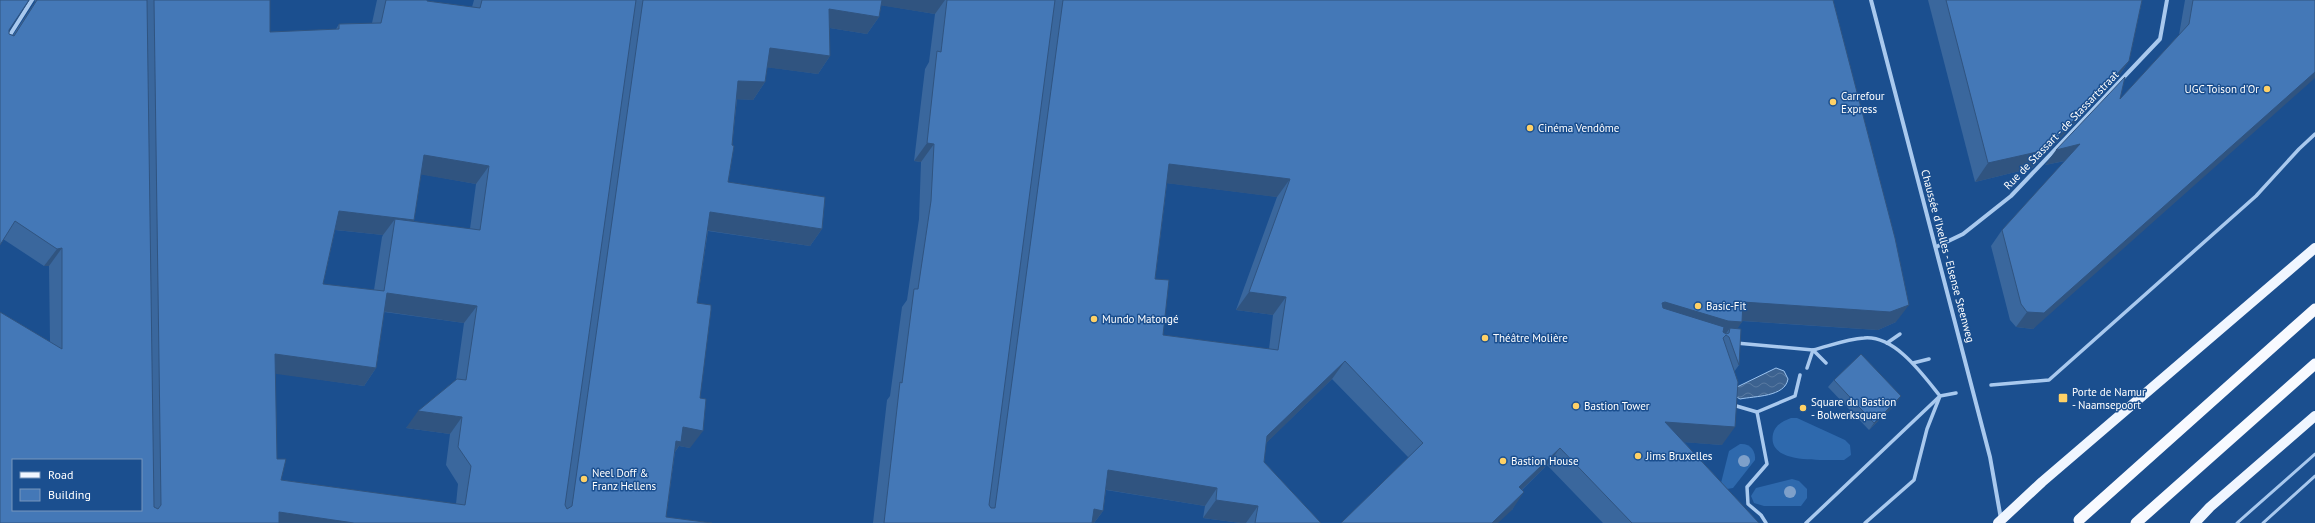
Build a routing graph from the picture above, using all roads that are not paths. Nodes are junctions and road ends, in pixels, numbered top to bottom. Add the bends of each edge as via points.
1 (32, 0) edge
2 (1871, 0) edge
3 (2167, 0) edge
4 (4, 44) edge
5 (2315, 134) edge
6 (1936, 247) junction
7 (2315, 248) edge
8 (2315, 309) edge
9 (1900, 334) dead end
10 (1730, 343) edge
11 (1887, 343) junction
12 (1813, 350) junction
13 (1929, 358) dead end
14 (1913, 362) junction
15 (1826, 363) dead end
16 (2315, 364) edge
17 (1807, 368) dead end
18 (1800, 375) dead end
19 (1991, 385) dead end
20 (1956, 393) dead end
21 (1940, 396) junction
22 (1730, 404) edge
23 (1757, 412) junction
24 (2315, 416) edge
25 (2315, 454) edge
26 (2315, 476) edge
27 (2079, 520) dead end
28 (2001, 522) edge
29 (1766, 523) edge
30 (1806, 523) edge
31 (1865, 523) edge
32 (2136, 523) edge
33 (2195, 523) edge
34 (2237, 523) edge
35 (2263, 523) edge

1 - 4 street
2 - 6 street, Chaussée d'Ixelles - Elsense Steenweg
3 - 6 street, Rue de Stassart - de Stassartstraat via 2160,39 2011,196 1963,234
5 - 19 street via 2256,196 2049,380
6 - 28 street, Chaussée d'Ixelles - Elsense Steenweg via 1990,457
7 - 28 main road
8 - 27 highway
9 - 11 street
10 - 12 street
11 - 12 street via 1865,338
11 - 14 street
12 - 15 street
12 - 17 street
13 - 14 street
14 - 21 street
16 - 32 highway
18 - 23 street via 1794,396
20 - 21 street
21 - 30 street
21 - 31 street via 1927,429 1914,480
22 - 23 street
23 - 29 street via 1767,464 1747,487 1748,504
24 - 33 main road
25 - 34 lane
26 - 35 lane

